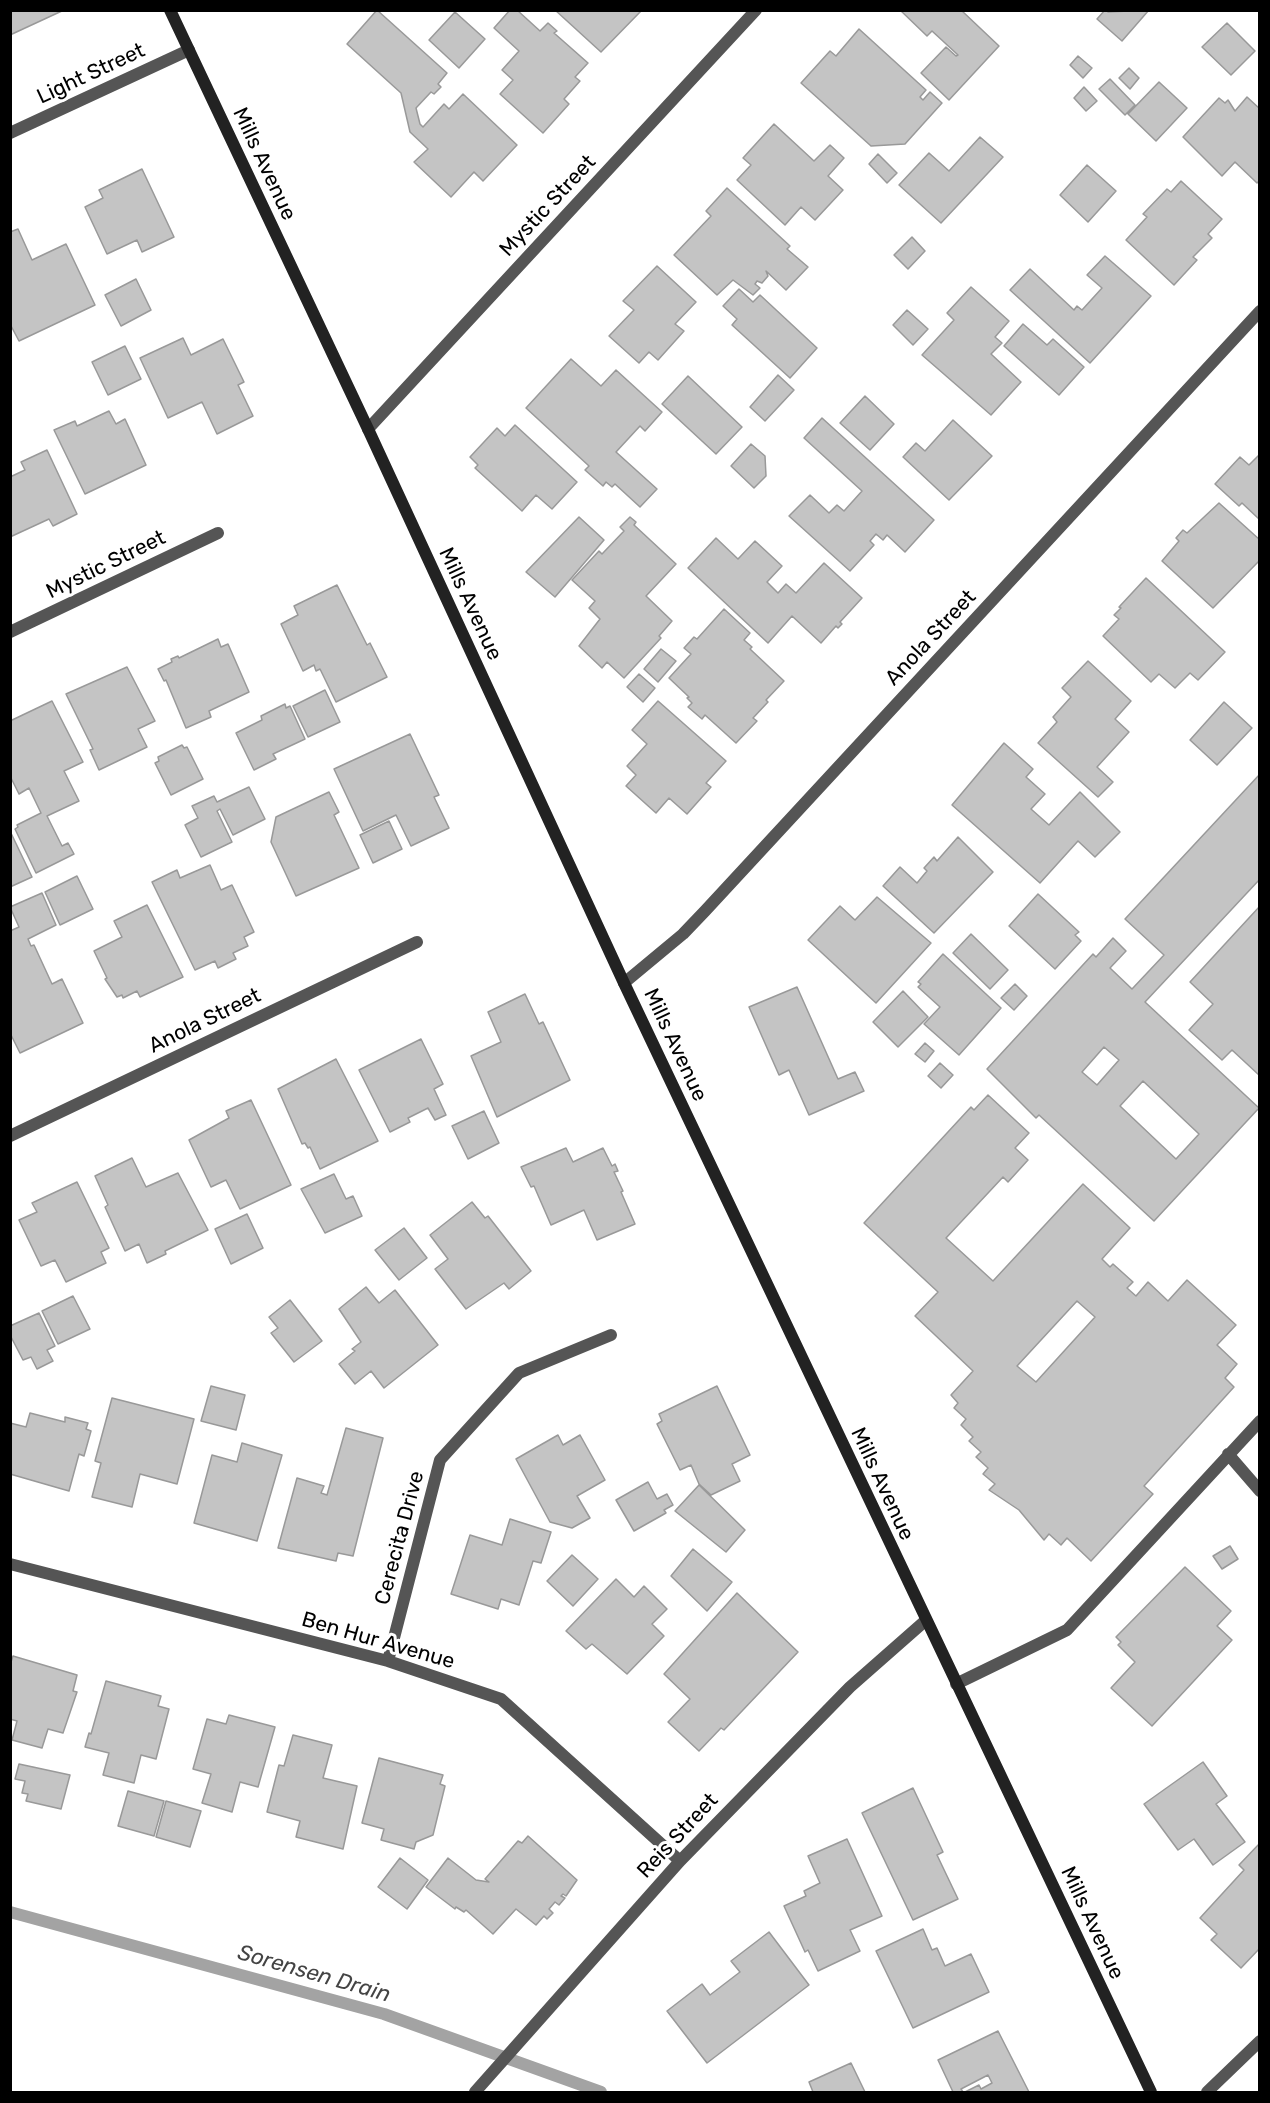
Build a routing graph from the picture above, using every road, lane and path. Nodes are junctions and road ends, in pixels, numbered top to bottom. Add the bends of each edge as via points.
1 (170, 10) edge
2 (756, 10) edge
3 (189, 50) junction
4 (10, 133) edge
5 (1260, 311) edge
6 (368, 429) junction
7 (218, 533) dead end
8 (10, 632) edge
9 (417, 942) dead end
10 (624, 983) junction
11 (10, 1136) edge
12 (611, 1335) dead end
13 (1260, 1421) edge
14 (1228, 1454) junction
15 (1260, 1491) edge
16 (10, 1564) edge
17 (925, 1621) junction
18 (388, 1660) junction
19 (956, 1684) junction
20 (680, 1861) junction
21 (1260, 2041) edge
22 (475, 2092) edge
23 (1151, 2092) edge
24 (1207, 2092) edge

1 - 3 main road, Mills Avenue
2 - 6 street, Mystic Street
3 - 4 street, Light Street
3 - 6 main road, Mills Avenue
5 - 10 street, Anola Street via 698,919
6 - 10 main road, Mills Avenue
7 - 8 street, Mystic Street
9 - 11 street, Anola Street
10 - 17 main road, Mills Avenue
12 - 18 street, Cerecita Drive via 519,1373 440,1460
13 - 14 street
14 - 15 street
14 - 19 street via 1067,1630
16 - 18 street, Ben Hur Avenue
17 - 19 main road, Mills Avenue
17 - 20 street, Reis Street via 850,1687
18 - 20 street, Ben Hur Avenue via 501,1699
19 - 23 main road, Mills Avenue
20 - 22 street, Reis Street
21 - 24 street

